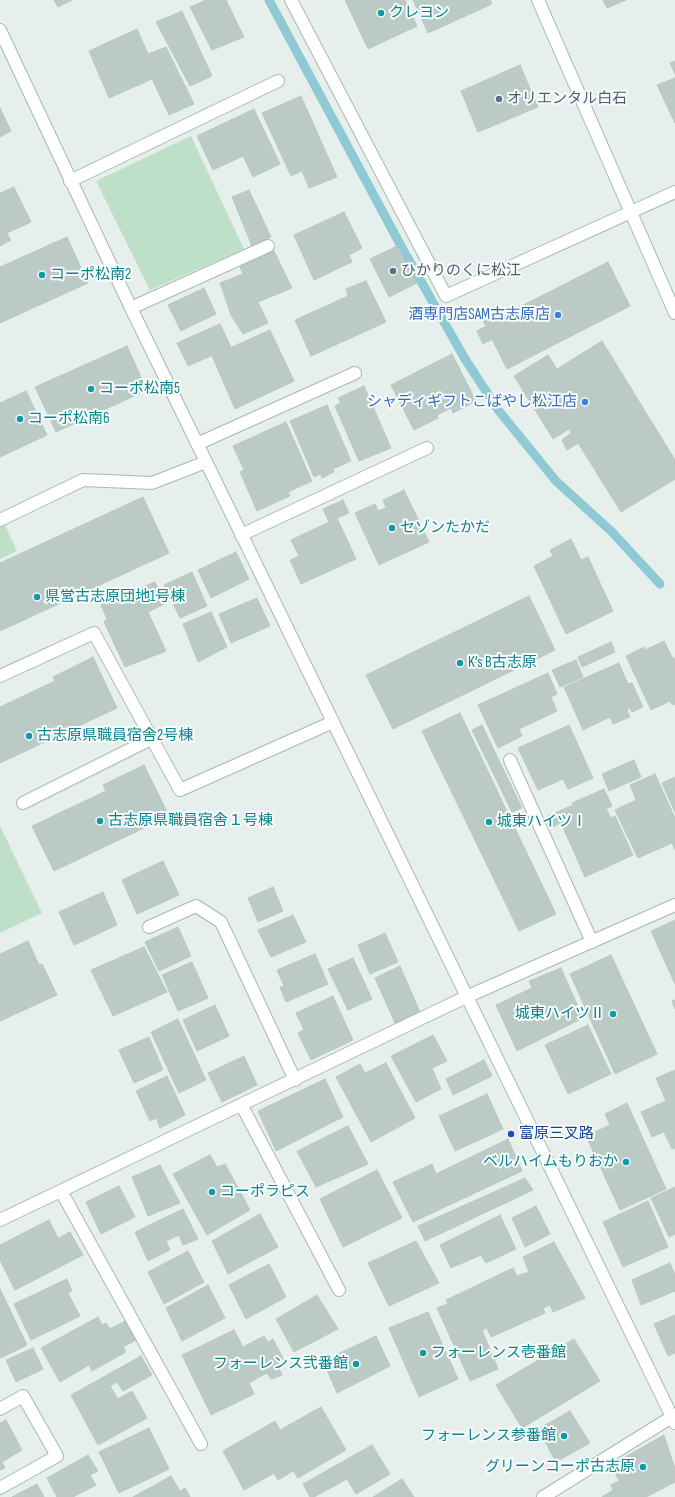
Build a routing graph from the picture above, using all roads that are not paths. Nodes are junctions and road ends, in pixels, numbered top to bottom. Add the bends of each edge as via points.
1 (291, 0) edge
2 (538, 0) edge
3 (0, 30) edge
4 (278, 81) dead end
5 (70, 181) junction
6 (675, 192) edge
7 (632, 213) junction
8 (268, 246) dead end
9 (131, 308) junction
10 (675, 313) edge
11 (355, 374) dead end
12 (197, 444) junction
13 (427, 448) dead end
14 (206, 462) junction
15 (0, 520) edge
16 (241, 535) junction
17 (0, 676) edge
18 (333, 722) junction
19 (152, 739) junction
20 (510, 760) dead end
21 (23, 804) dead end
22 (675, 905) edge
23 (149, 927) dead end
24 (592, 942) junction
25 (466, 998) junction
26 (295, 1080) junction
27 (242, 1106) junction
28 (61, 1191) junction
29 (0, 1220) edge
30 (339, 1290) dead end
31 (0, 1409) edge
32 (674, 1418) edge
33 (201, 1444) dead end
34 (0, 1488) edge
35 (543, 1497) edge

1 - 7 street via 446,296
2 - 7 street
3 - 5 street
4 - 5 street
5 - 9 street
6 - 7 street
7 - 10 street
8 - 9 street
9 - 12 street
11 - 12 street
12 - 14 street
13 - 16 street
14 - 15 street via 152,483 83,480
14 - 16 street
16 - 18 street
17 - 19 street via 94,633
18 - 19 street via 180,790
18 - 25 street
19 - 21 street
20 - 24 street
22 - 24 street
23 - 26 street via 196,906 221,922
24 - 25 street
25 - 26 street
25 - 32 street
26 - 27 street
27 - 28 street
27 - 30 street
28 - 29 street
28 - 33 street
31 - 34 street via 23,1396 56,1456
32 - 35 street

